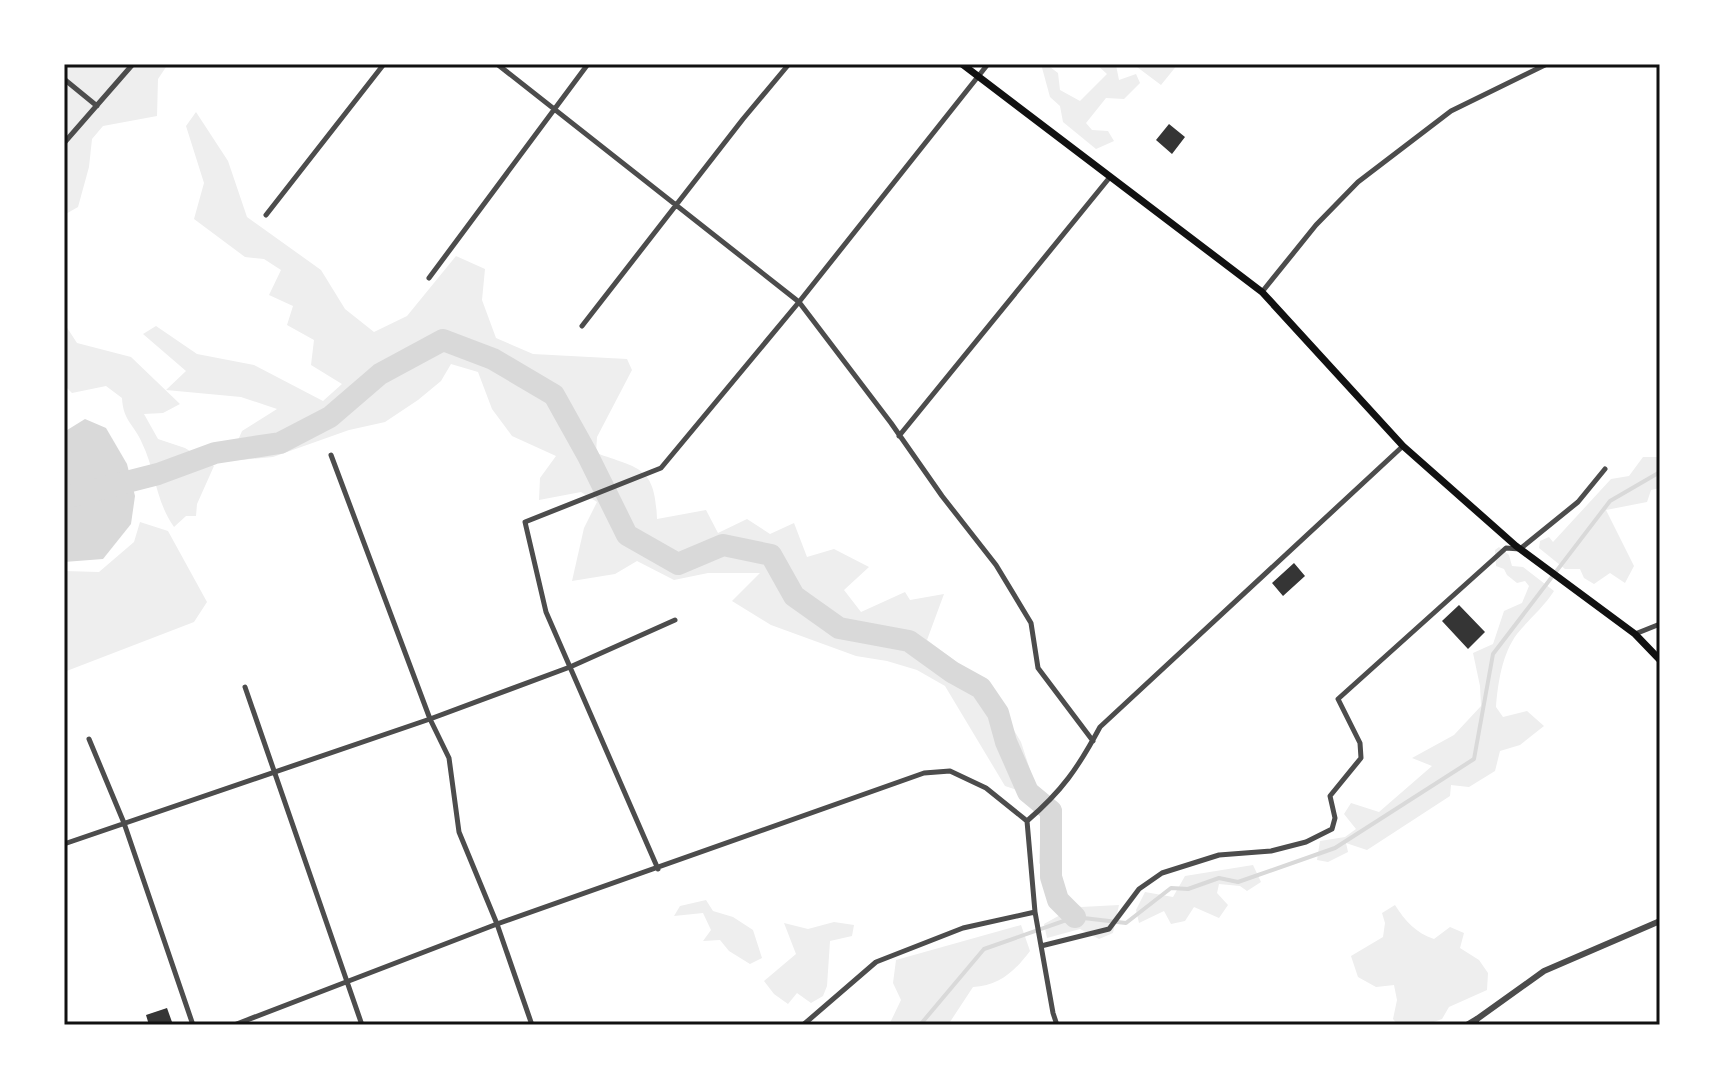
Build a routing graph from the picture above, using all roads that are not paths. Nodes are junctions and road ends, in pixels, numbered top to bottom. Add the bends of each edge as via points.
1 (133, 64) edge
2 (384, 64) edge
3 (497, 64) edge
4 (588, 64) edge
5 (789, 64) edge
6 (962, 64) edge
7 (988, 64) edge
8 (1547, 64) edge
9 (979, 76) junction
10 (64, 79) edge
11 (97, 106) junction
12 (554, 107) junction
13 (64, 143) edge
14 (1110, 177) junction
15 (675, 207) junction
16 (266, 215) dead end
17 (429, 278) dead end
18 (1262, 292) junction
19 (799, 302) junction
20 (582, 326) dead end
21 (899, 436) junction
22 (1403, 446) junction
23 (331, 455) dead end
24 (1605, 469) dead end
25 (1520, 549) junction
26 (675, 620) dead end
27 (1660, 624) edge
28 (1635, 634) junction
29 (1660, 660) edge
30 (570, 667) junction
31 (245, 687) dead end
32 (430, 719) junction
33 (89, 739) dead end
34 (1093, 741) junction
35 (274, 772) junction
36 (1027, 821) junction
37 (124, 823) junction
38 (64, 844) edge
39 (658, 869) junction
40 (1035, 912) junction
41 (1660, 921) edge
42 (497, 924) junction
43 (1041, 946) junction
44 (347, 980) junction
45 (1475, 1022) edge
46 (193, 1025) edge
47 (234, 1025) edge
48 (362, 1025) edge
49 (532, 1025) edge
50 (803, 1025) edge
51 (1057, 1025) edge
52 (1466, 1025) edge

1 - 11 street
2 - 16 street
3 - 12 street
4 - 12 street
5 - 15 street
6 - 9 main road
7 - 9 street
8 - 18 street via 1451,111 1358,182
9 - 14 main road
9 - 19 street
10 - 11 street
11 - 13 street
12 - 15 street
12 - 17 street
14 - 18 main road
14 - 21 street
15 - 19 street
15 - 20 street
18 - 22 main road
19 - 21 street
19 - 30 street via 661,468 525,522 546,612
21 - 34 street via 996,565 1031,623 1038,668
22 - 25 main road
22 - 34 street via 1100,727
23 - 32 street
24 - 25 street via 1578,502
25 - 28 main road
25 - 43 street via 1506,548 1338,699 1360,743 1361,758 1330,796 1332,829 1306,842 1219,855 1162,873 1139,889 1109,929
26 - 30 street
27 - 28 street
28 - 29 main road
30 - 32 street
30 - 39 street
31 - 35 street
32 - 35 street
32 - 42 street via 449,758 459,832
33 - 37 street
34 - 36 street via 1056,797
35 - 37 street
35 - 44 street
36 - 39 street via 986,788 950,771 924,773
36 - 40 street
37 - 38 street
37 - 46 street
39 - 42 street
40 - 43 street
40 - 50 street via 963,928 876,962
41 - 45 street via 1544,971
42 - 44 street
42 - 49 street
43 - 51 street
44 - 47 street
44 - 48 street
45 - 52 street

